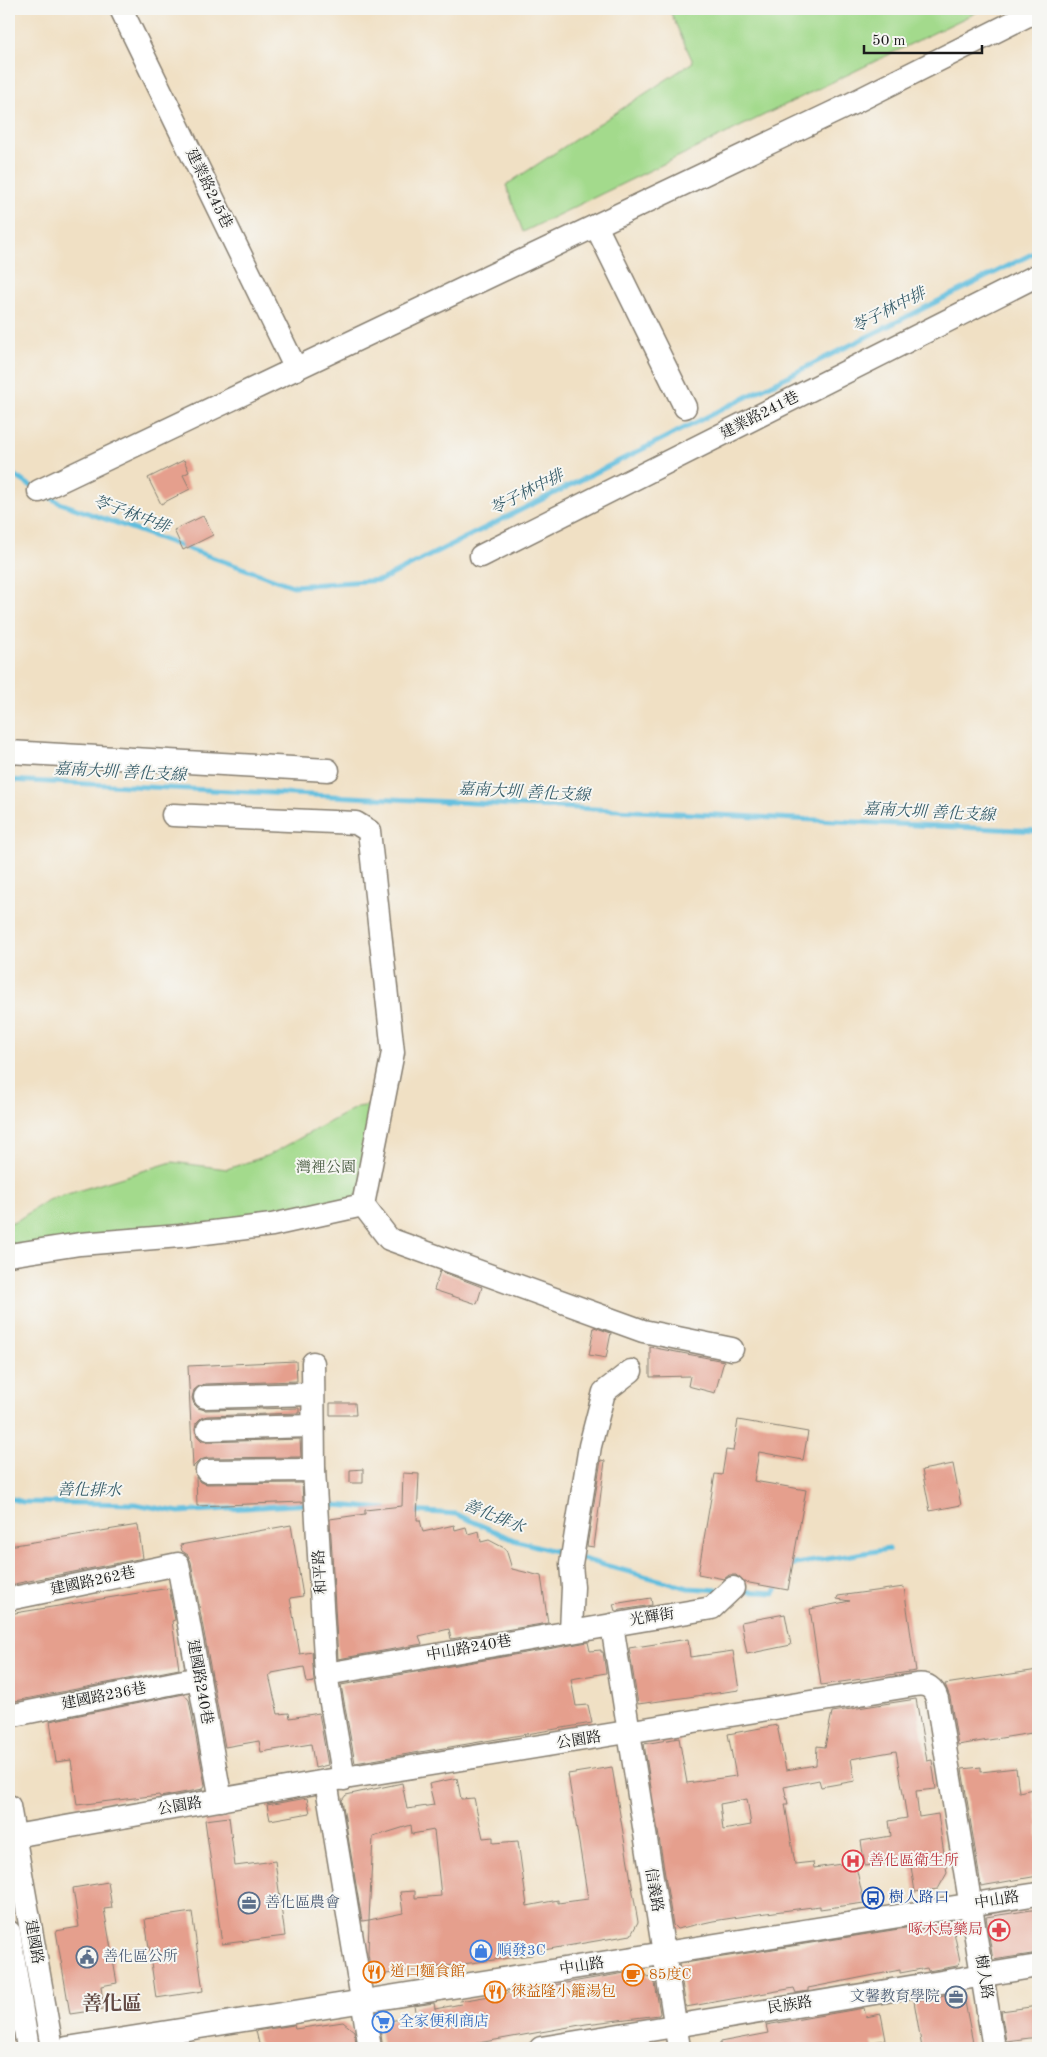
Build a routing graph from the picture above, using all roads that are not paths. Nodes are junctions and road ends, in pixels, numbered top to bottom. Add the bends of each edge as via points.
1 (121, 9) edge
2 (1038, 10) edge
3 (596, 226) junction
4 (1038, 275) edge
5 (296, 369) junction
6 (685, 407) dead end
7 (39, 491) dead end
8 (481, 556) dead end
9 (9, 752) edge
10 (328, 770) dead end
11 (173, 815) dead end
12 (363, 1205) junction
13 (9, 1255) edge
14 (732, 1349) dead end
15 (313, 1364) dead end
16 (631, 1371) dead end
17 (312, 1394) junction
18 (205, 1397) dead end
19 (312, 1426) junction
20 (208, 1429) dead end
21 (314, 1470) junction
22 (207, 1471) dead end
23 (178, 1564) joint
24 (733, 1588) dead end
25 (9, 1599) edge
26 (612, 1625) junction
27 (571, 1631) junction
28 (326, 1674) junction
29 (198, 1678) junction
30 (9, 1716) edge
31 (628, 1733) junction
32 (335, 1780) junction
33 (222, 1800) junction
34 (9, 1806) edge
35 (12, 1837) edge
36 (1038, 1894) edge
37 (971, 1905) junction
38 (9, 1932) edge
39 (665, 1954) junction
40 (1038, 1966) edge
41 (982, 1975) junction
42 (363, 2002) junction
43 (675, 2025) junction
44 (28, 2048) edge
45 (52, 2048) edge
46 (67, 2048) edge
47 (370, 2048) edge
48 (541, 2048) edge
49 (679, 2048) edge
50 (994, 2048) edge

1 - 5 street, 建業路245巷
2 - 3 street
3 - 5 street
3 - 6 street
4 - 8 street, 建業路241巷
5 - 7 street
9 - 10 street
11 - 12 street via 356,823 369,831 393,1052
12 - 13 street via 272,1225 80,1244
12 - 14 street via 389,1239 643,1331
15 - 17 street, 和平路
16 - 27 street via 604,1392 590,1446 572,1555
17 - 18 street
17 - 19 street, 和平路
19 - 20 street
19 - 21 street, 和平路
21 - 22 street
21 - 28 street, 和平路
23 - 25 street, 建國路262巷
23 - 29 street, 建國路240巷
24 - 26 street, 光輝街 via 712,1608
26 - 27 street, 中山路240巷
26 - 31 street, 光輝街
27 - 28 street, 中山路240巷
28 - 32 street, 和平路
29 - 30 street, 建國路236巷
29 - 33 street, 建國路240巷
31 - 32 street, 公園路
31 - 37 street, 公園路 via 905,1686 928,1686 937,1700
31 - 39 street, 信義路
32 - 33 street, 公園路
32 - 42 street, 和平路
33 - 35 street, 公園路
34 - 35 street, 建國路
35 - 45 street, 建國路
36 - 37 street, 中山路
37 - 39 street, 中山路
37 - 41 street, 樹人路
38 - 44 street, 建國路
39 - 42 street, 中山路
39 - 43 street, 信義路
40 - 41 street, 民族路
41 - 43 street, 民族路
41 - 50 street, 樹人路
42 - 46 street, 中山路
42 - 47 street, 和平路
43 - 48 street, 民族路
43 - 49 street, 信義路

